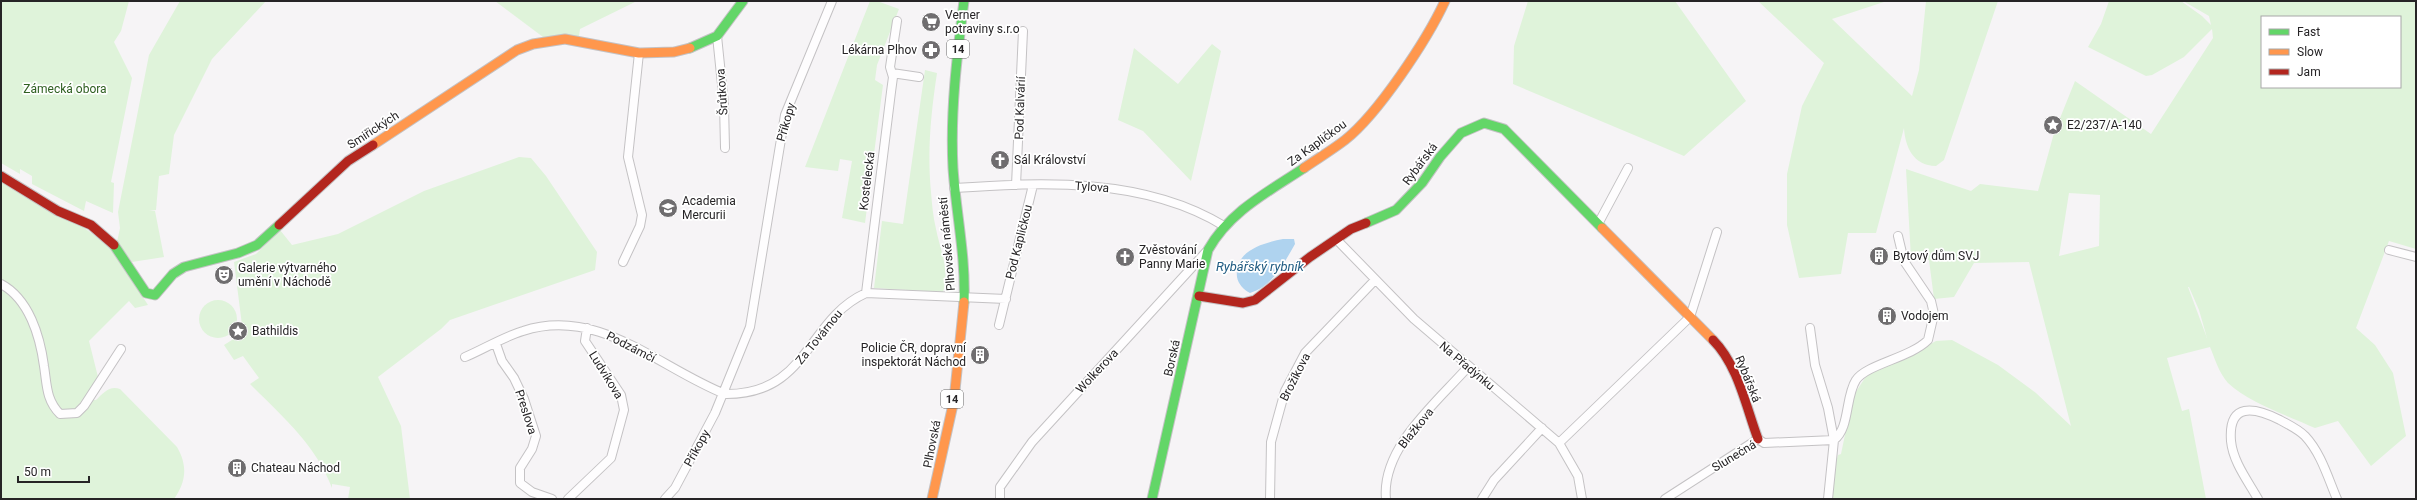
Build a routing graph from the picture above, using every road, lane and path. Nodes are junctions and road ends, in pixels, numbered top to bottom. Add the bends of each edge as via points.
1 (743, 1) edge
2 (832, 1) edge
3 (964, 1) edge
4 (1445, 1) edge
5 (898, 21) dead end
6 (1023, 31) dead end
7 (717, 36) junction
8 (639, 53) junction
9 (892, 73) junction
10 (919, 77) dead end
11 (725, 148) dead end
12 (1628, 168) dead end
13 (5, 178) edge
14 (1016, 185) junction
15 (1033, 185) junction
16 (954, 188) junction
17 (1598, 224) junction
18 (1224, 226) junction
19 (1717, 232) dead end
20 (1898, 236) dead end
21 (1337, 240) junction
22 (1208, 250) junction
23 (2389, 250) dead end
24 (2416, 257) edge
25 (623, 262) dead end
26 (1375, 280) junction
27 (1, 284) edge
28 (866, 293) junction
29 (1199, 296) junction
30 (964, 298) junction
31 (1006, 299) junction
32 (1690, 317) junction
33 (999, 325) dead end
34 (587, 328) junction
35 (1810, 328) dead end
36 (496, 344) junction
37 (120, 349) dead end
38 (465, 357) dead end
39 (1468, 367) junction
40 (725, 394) junction
41 (1542, 428) junction
42 (1758, 439) junction
43 (1834, 440) junction
44 (1559, 443) junction
45 (552, 499) edge
46 (568, 499) edge
47 (664, 499) edge
48 (932, 499) edge
49 (1000, 499) edge
50 (1152, 499) edge
51 (1270, 499) edge
52 (1386, 499) edge
53 (1482, 499) edge
54 (1582, 499) edge
55 (1665, 499) edge
56 (1828, 499) edge
57 (2258, 499) edge
58 (2337, 499) edge

1 - 7 street, Smiřických
2 - 40 street, Příkopy via 786,115 750,327
3 - 16 street, 14 via 953,96
4 - 18 street, Za Kapličkou via 1437,18 1393,85 1362,125 1345,140 1233,216
5 - 9 street, Kostelecká via 890,67
6 - 14 street, Pod Kalvárií
7 - 8 street, Smiřických via 674,52
7 - 11 street, Šrůtkova via 724,104
8 - 13 street, Smiřických via 565,39 533,44 517,50 348,161 258,245 184,267 173,274 158,293 151,295 146,293 116,247 91,225 58,210
8 - 25 street via 628,157 642,215 640,226
9 - 10 street
9 - 28 street, Kostelecká
12 - 17 street
14 - 15 street, Tylova
14 - 16 street, Tylova
15 - 18 street, Tylova via 1075,185 1133,192 1196,212
15 - 31 street, Pod Kapličkou
16 - 30 street, Plhovské náměstí / 14 via 962,250
17 - 21 street, Rybářská via 1504,129 1484,122 1461,133 1422,183 1396,210 1351,229
17 - 32 street, Rybářská
18 - 22 street, Borská
19 - 32 street
20 - 43 street via 1904,260 1930,301 1934,314 1928,340 1910,354 1876,366 1856,379 1839,436
21 - 26 street, Na Přadýnku
21 - 29 street, Rybářská via 1310,257 1255,300 1243,303
22 - 29 street, Borská
22 - 49 street, Wolkerova via 1032,442 1000,487
23 - 24 street
26 - 39 street, Na Přadýnku
26 - 51 street, Brožíkova via 1305,353 1285,391 1271,442
27 - 37 street via 15,292 21,300 40,339 48,396 60,414 77,413 84,406
28 - 30 street
28 - 40 street, Za Továrnou via 839,310 802,359 783,377 764,389 744,394
29 - 50 street, Borská
30 - 31 street
30 - 48 street, Plhovská / 14 via 953,397
31 - 33 street, Pod Kapličkou
32 - 42 street, Rybářská via 1721,348 1729,360
32 - 44 street
34 - 36 street, Podzámčí via 565,324 540,327 522,331
34 - 40 street, Podzámčí via 619,339
34 - 46 street, Ludvíkova via 585,341 621,395 624,410 611,458
35 - 43 street via 1815,365 1828,408
36 - 38 street, Podzámčí
36 - 45 street, Preslova via 502,361 524,399 536,436 532,449 520,468 520,483 539,495
39 - 41 street, Na Přadýnku
39 - 52 street, Blažkova via 1399,447 1388,471
40 - 47 street, Příkopy via 675,488
41 - 44 street, Na Přadýnku
41 - 53 street via 1494,480
42 - 43 street, Slunečná via 1764,443
42 - 55 street, Slunečná
43 - 56 street
44 - 54 street, Na Přadýnku via 1578,476
57 - 58 street via 2238,464 2231,442 2231,430 2239,412 2250,409 2261,411 2298,429 2314,448

